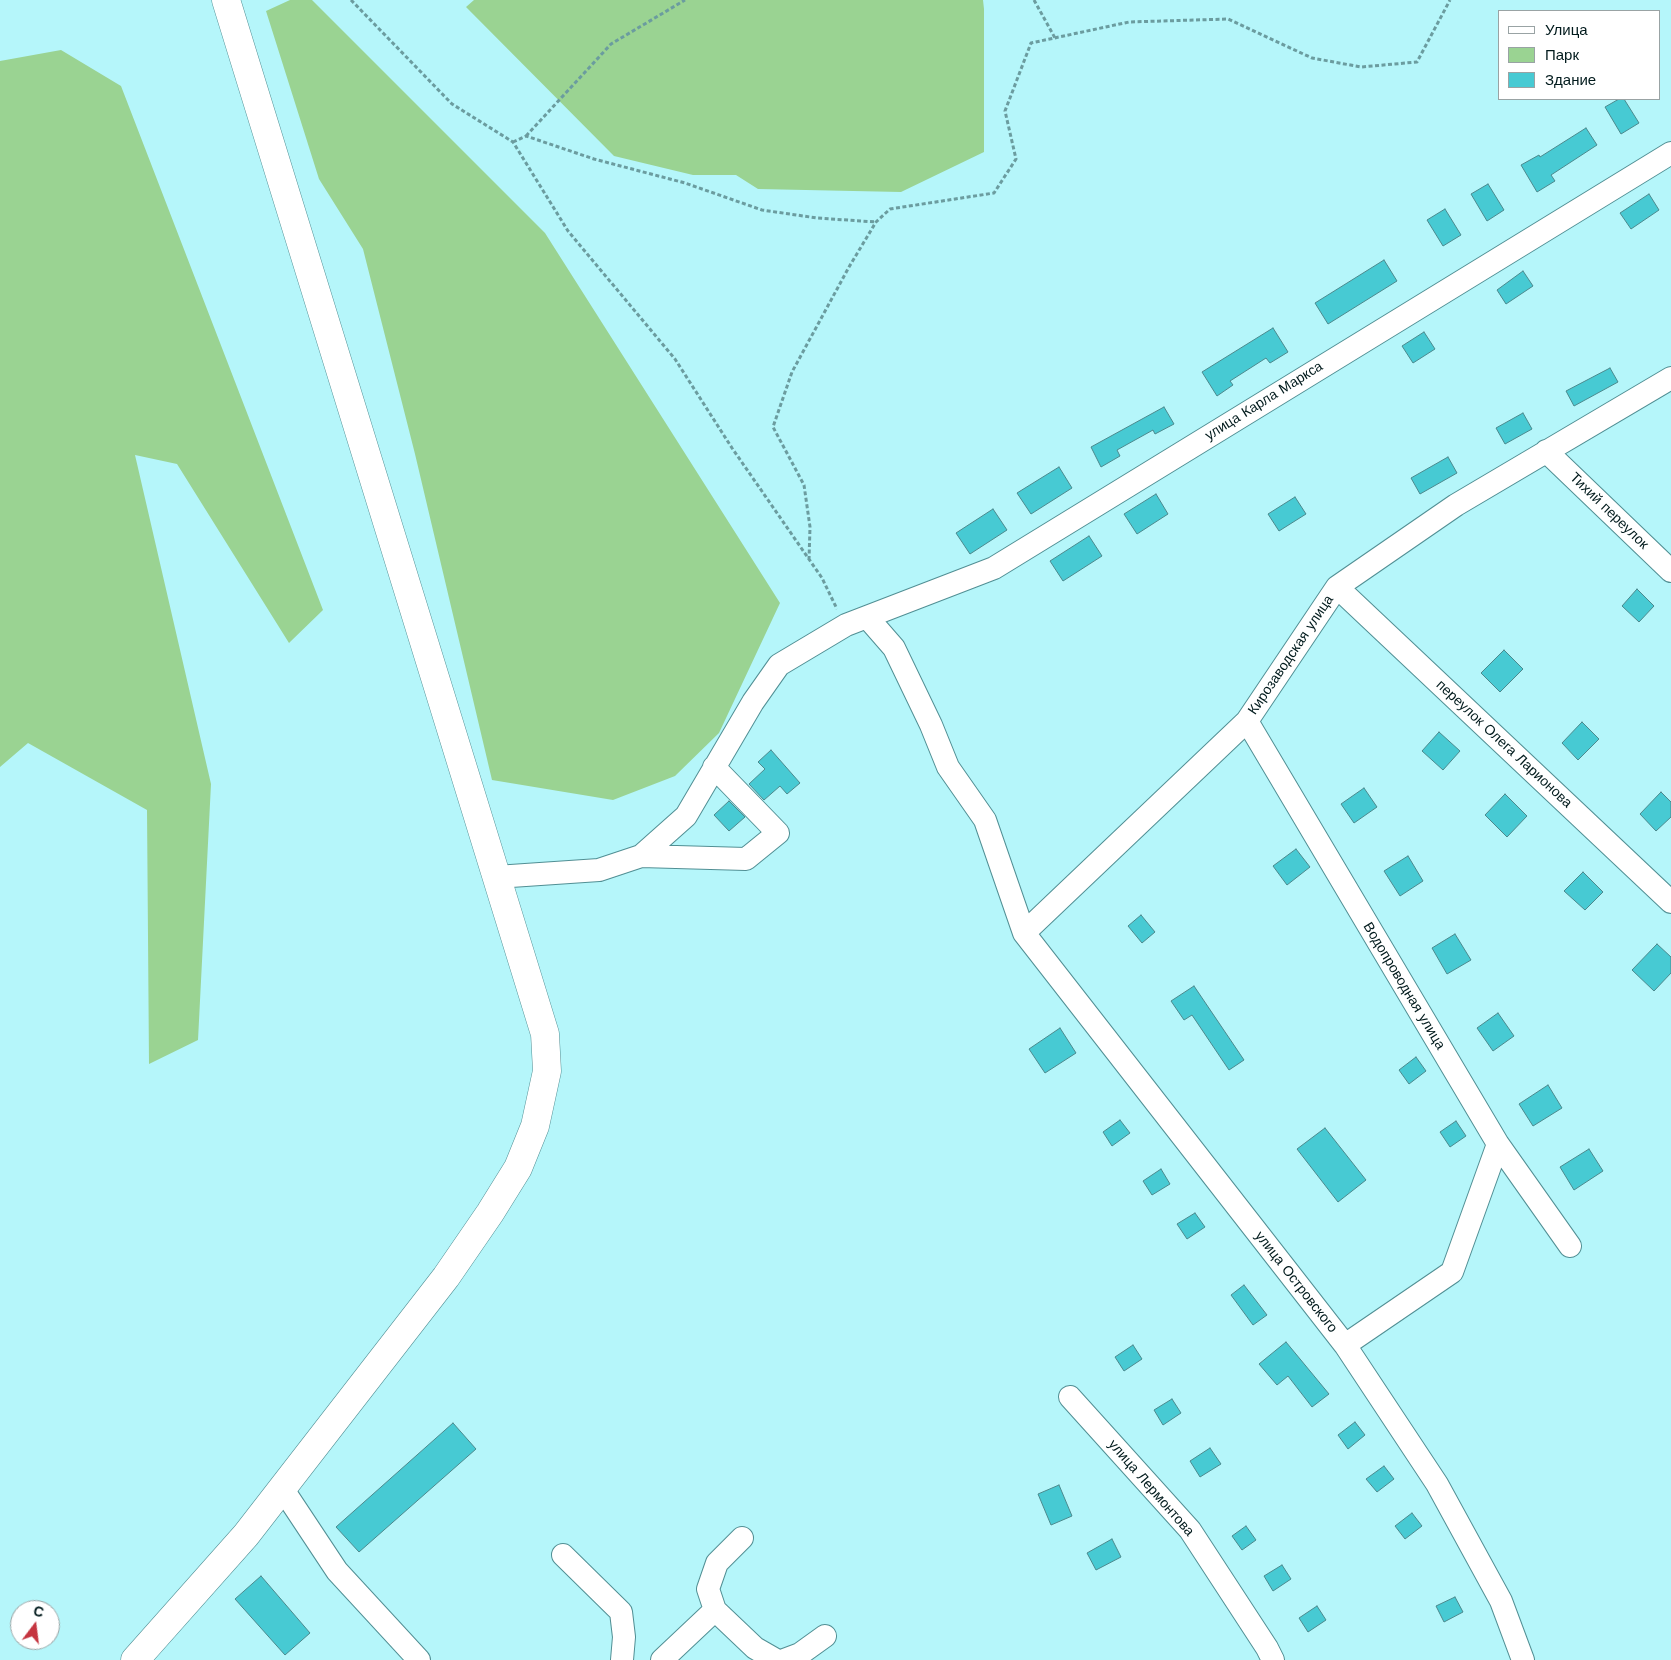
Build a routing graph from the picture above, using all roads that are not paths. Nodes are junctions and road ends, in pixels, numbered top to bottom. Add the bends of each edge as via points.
1 (226, 0) edge
2 (1670, 156) edge
3 (1671, 378) edge
4 (1546, 451) junction
5 (1671, 571) edge
6 (1337, 587) junction
7 (868, 617) junction
8 (1247, 721) junction
9 (714, 767) junction
10 (641, 856) junction
11 (496, 878) junction
12 (1671, 902) edge
13 (1024, 933) junction
14 (1498, 1144) junction
15 (1570, 1246) dead end
16 (1345, 1345) junction
17 (1070, 1397) dead end
18 (282, 1488) junction
19 (742, 1538) dead end
20 (563, 1555) dead end
21 (715, 1610) junction
22 (825, 1636) dead end
23 (135, 1660) edge
24 (419, 1660) edge
25 (622, 1660) edge
26 (662, 1660) edge
27 (776, 1660) edge
28 (784, 1660) edge
29 (1273, 1660) edge
30 (1523, 1660) edge

1 - 11 main road
2 - 7 street, улица Карла Маркса via 994,568
3 - 4 street, Кирозаводская улица
4 - 5 street, Тихий переулок
4 - 6 street, Кирозаводская улица via 1456,505
6 - 8 street, Кирозаводская улица
6 - 12 street, переулок Олега Ларионова
7 - 9 street, улица Карла Маркса via 846,625 779,665
7 - 13 street, улица Островского via 894,648 948,767 985,820
8 - 13 street, Кирозаводская улица
8 - 14 street, Водопроводная улица
9 - 10 street, улица Карла Маркса via 686,816
9 - 10 street via 778,833 746,859
10 - 11 street via 599,870
11 - 18 main road via 545,1034 547,1071 535,1126 518,1168 446,1277
13 - 16 street, улица Островского
14 - 15 street, Водопроводная улица
14 - 16 street via 1452,1272
16 - 30 street, улица Островского via 1437,1484 1501,1601
17 - 29 street, улица Лермонтова via 1190,1530
18 - 23 main road via 246,1535
18 - 24 street via 337,1571
19 - 21 street via 717,1563 708,1590
20 - 25 street via 621,1612
21 - 26 street
21 - 27 street via 756,1648
22 - 28 street via 800,1654

